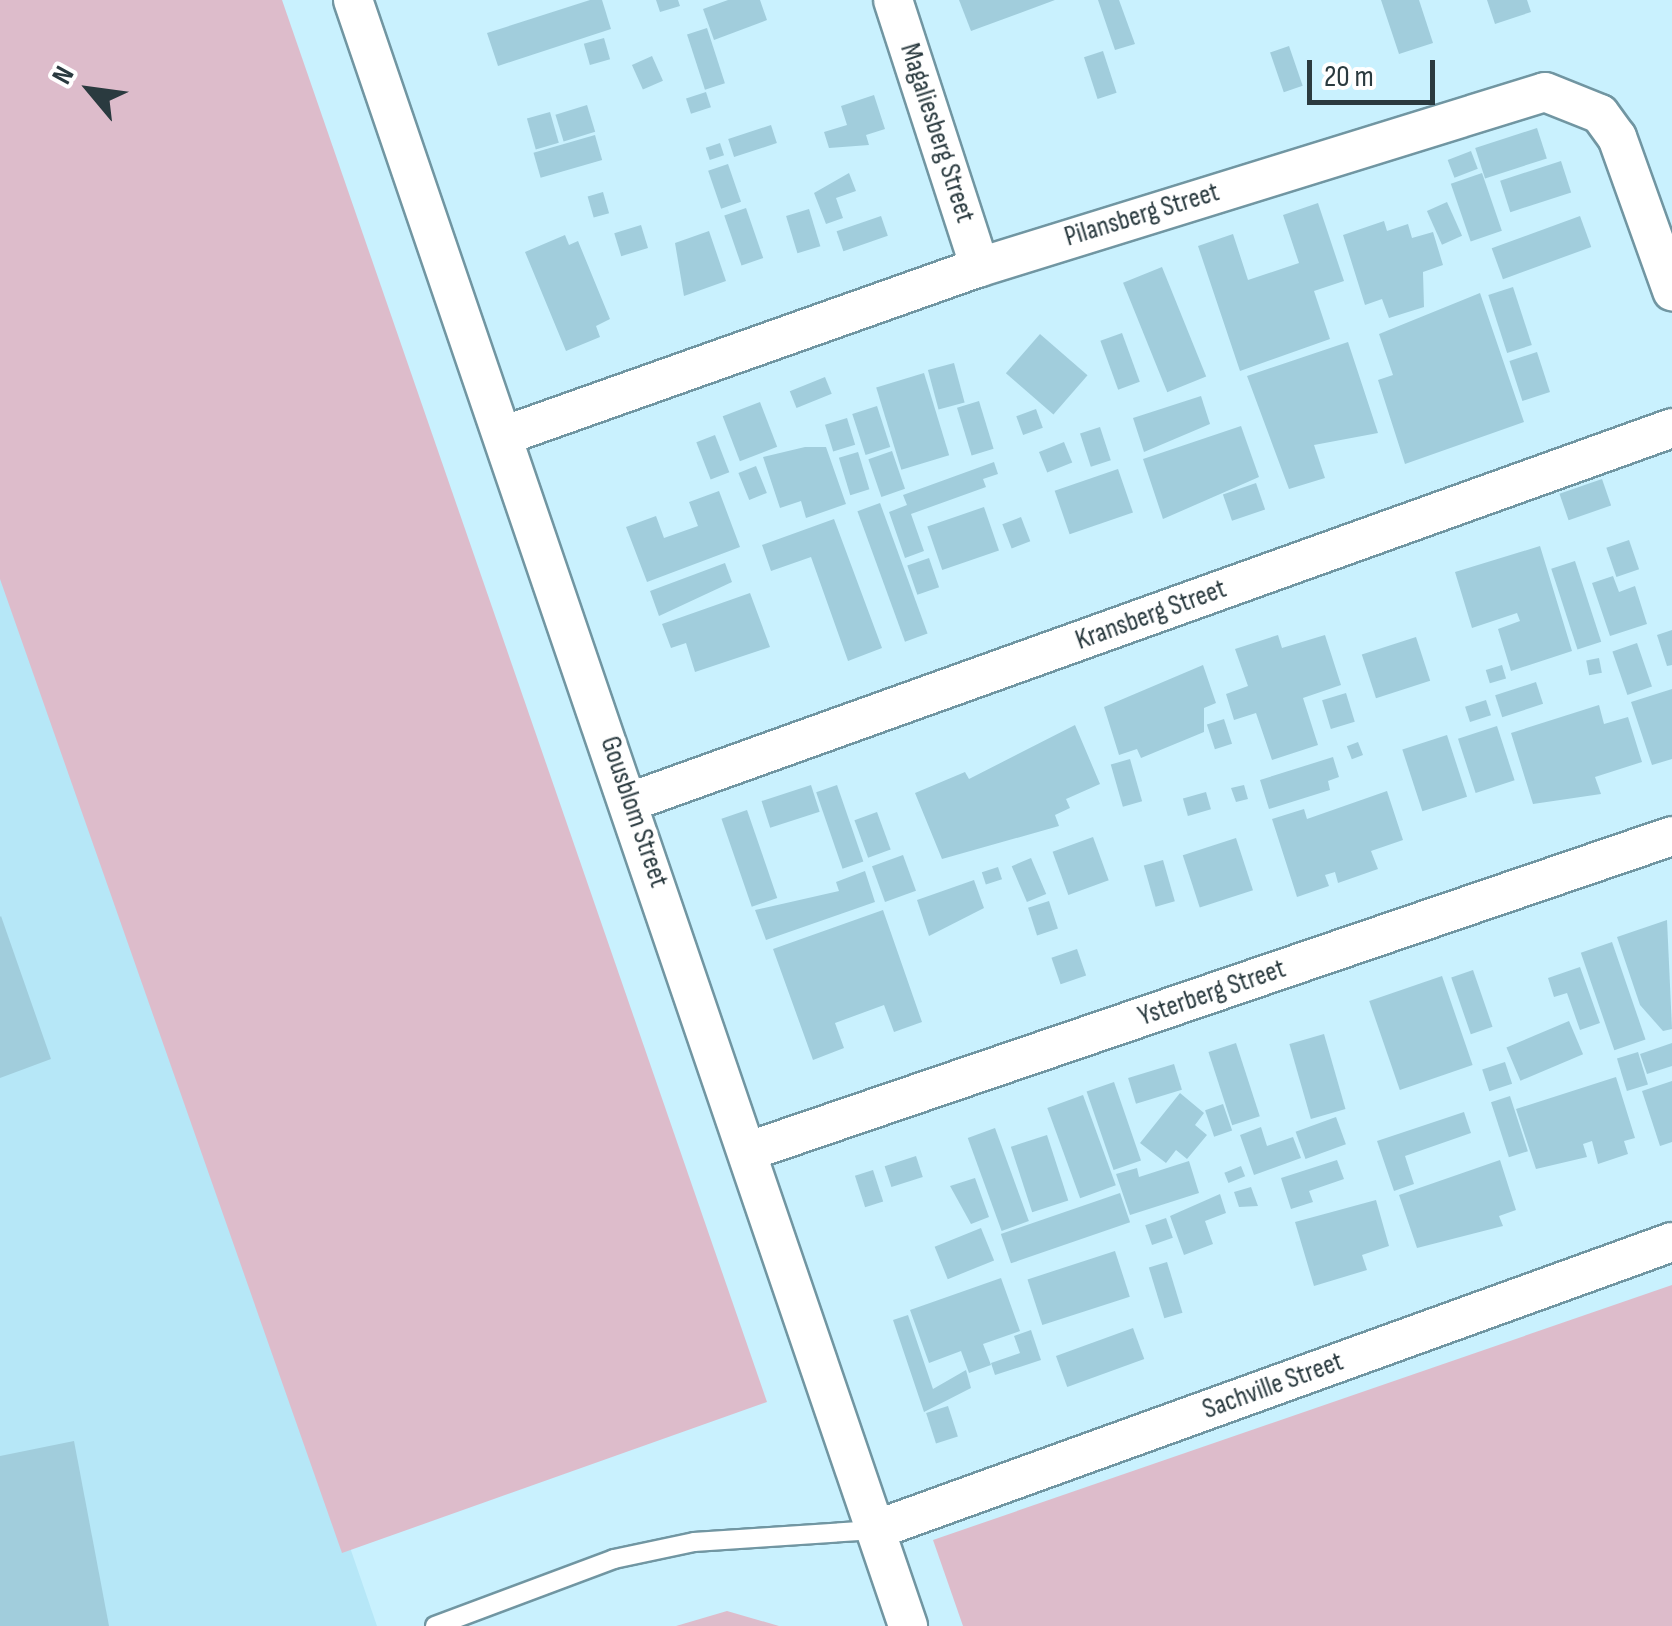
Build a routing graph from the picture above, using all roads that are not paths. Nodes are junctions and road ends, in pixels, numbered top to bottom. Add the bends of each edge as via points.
1 (353, 0) edge
2 (894, 0) edge
3 (980, 267) junction
4 (1672, 291) edge
5 (1672, 428) edge
6 (506, 435) junction
7 (630, 802) junction
8 (1672, 836) edge
9 (752, 1150) junction
10 (1672, 1242) edge
11 (875, 1530) junction
12 (435, 1626) edge
13 (908, 1626) edge

1 - 6 street, Gousblom Street
2 - 3 street, Magaliesberg Street
3 - 4 street, Pilansberg Street via 1545,92 1600,114 1617,137
3 - 6 street, Pilansberg Street
5 - 7 street, Kransberg Street
6 - 7 street, Gousblom Street
7 - 9 street, Gousblom Street
8 - 9 street, Ysterberg Street
9 - 11 street, Gousblom Street
10 - 11 street, Sachville Street
11 - 12 lane via 694,1542 614,1559
11 - 13 street, Gousblom Street

